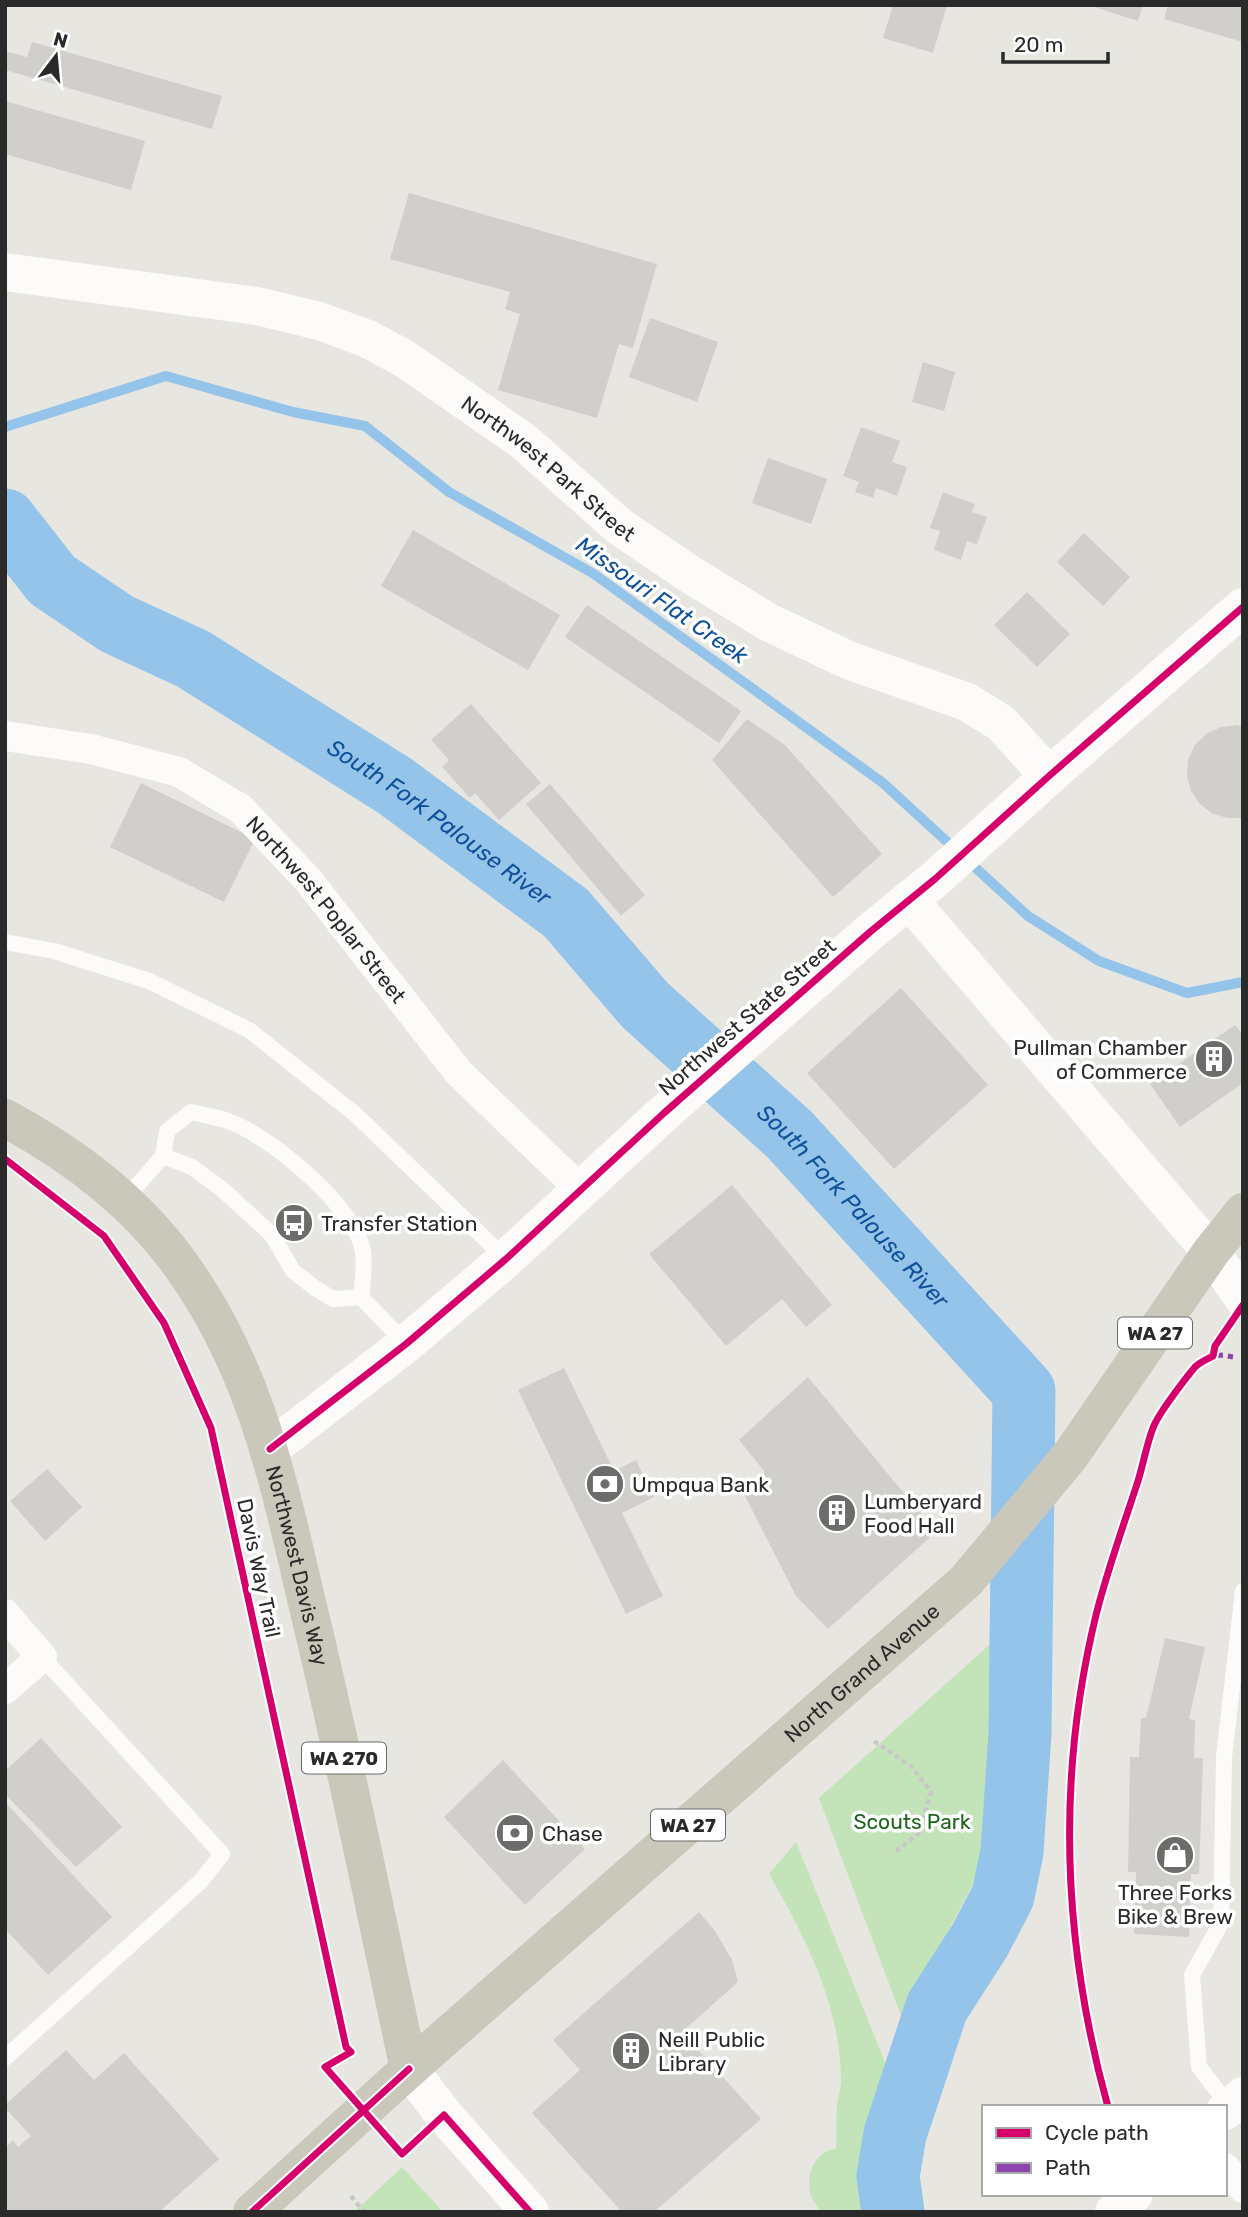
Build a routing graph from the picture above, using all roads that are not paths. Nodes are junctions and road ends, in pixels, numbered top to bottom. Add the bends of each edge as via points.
1 (5, 272) edge
2 (1243, 607) edge
3 (5, 737) edge
4 (1049, 776) junction
5 (922, 889) junction
6 (5, 942) edge
7 (5, 1118) edge
8 (163, 1156) junction
9 (581, 1190) junction
10 (124, 1200) junction
11 (1243, 1212) edge
12 (1211, 1252) junction
13 (506, 1258) junction
14 (361, 1297) junction
15 (1243, 1298) edge
16 (406, 1344) junction
17 (270, 1449) junction
18 (1243, 1591) edge
19 (5, 1614) edge
20 (42, 1657) junction
21 (5, 1689) edge
22 (5, 2058) edge
23 (409, 2069) junction
24 (1232, 2105) edge
25 (1227, 2170) edge
26 (1243, 2189) edge
27 (1132, 2196) edge
28 (252, 2212) edge
29 (530, 2212) edge
30 (1114, 2212) edge

1 - 4 street, Northwest Park Street via 257,306 368,339 405,359 523,441 620,527 691,575 768,622 848,660 967,702 1001,723
2 - 4 street, Northwest State Street
3 - 9 street, Northwest Poplar Street via 92,749 179,772 241,809 308,880 459,1073
4 - 5 street, Northwest State Street
5 - 9 street, Northwest State Street
5 - 12 street
6 - 13 lane via 54,951 149,981 249,1030 355,1114
7 - 10 main road, Northwest Davis Way / WA 270 via 37,1135
8 - 10 lane
8 - 14 lane via 192,1167 222,1189 272,1235 293,1271 315,1288 332,1299
8 - 14 lane via 167,1131 191,1112 230,1122 272,1144 337,1205 360,1239 365,1265
9 - 13 street, Northwest State Street
10 - 17 main road, Northwest Davis Way / WA 270 via 178,1260 217,1322 246,1382
11 - 12 main road, North Grand Avenue / WA 27
12 - 15 street
12 - 23 main road, North Grand Avenue / WA 27 via 1070,1456 966,1581
13 - 16 street, Northwest State Street
14 - 16 lane
16 - 17 street, Northwest State Street
17 - 23 main road, Northwest Davis Way / WA 270 via 335,1718
18 - 24 lane via 1224,1757 1221,1923 1192,1975 1199,2067
19 - 20 street
20 - 21 street
20 - 22 lane via 222,1854 201,1881
23 - 28 main road, WA 27
23 - 29 street
25 - 26 street
27 - 30 street

